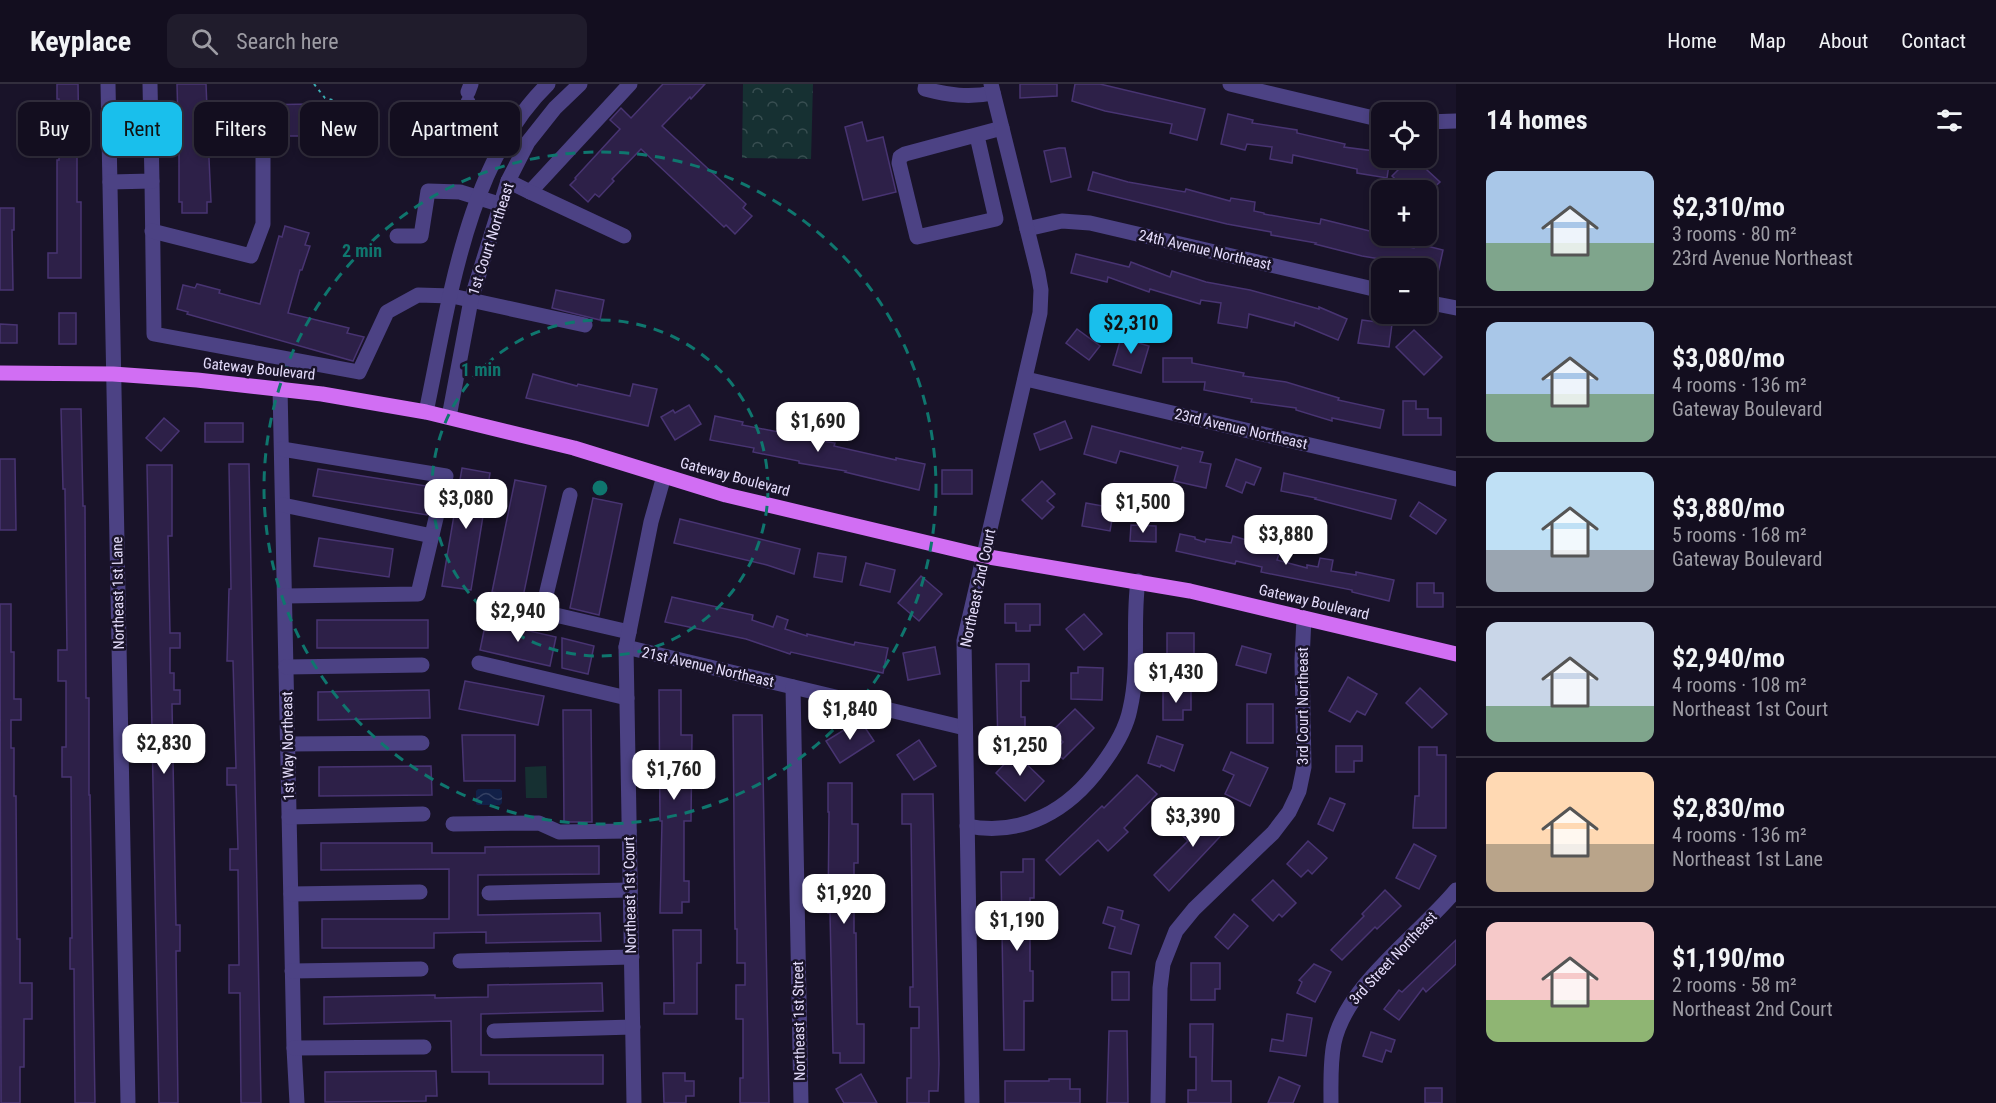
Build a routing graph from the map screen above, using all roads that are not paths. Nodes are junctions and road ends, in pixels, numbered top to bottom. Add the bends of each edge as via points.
1 (108, 84) edge
2 (150, 84) edge
3 (630, 84) edge
4 (926, 84) edge
5 (1230, 84) edge
6 (545, 85) edge
7 (570, 87) edge
8 (1266, 88) edge
9 (992, 89) edge
10 (1371, 117) edge
11 (520, 119) edge
12 (1456, 121) edge
13 (1437, 122) edge
14 (1002, 128) junction
15 (976, 136) junction
16 (1009, 154) junction
17 (263, 156) edge
18 (496, 156) edge
19 (983, 162) junction
20 (152, 181) junction
21 (508, 181) junction
22 (110, 182) junction
23 (530, 192) junction
24 (479, 196) junction
25 (502, 205) junction
26 (1027, 229) junction
27 (152, 231) junction
28 (397, 236) dead end
29 (624, 236) dead end
30 (1371, 288) edge
31 (452, 296) junction
32 (471, 300) junction
33 (1437, 304) edge
34 (1456, 308) edge
35 (585, 325) dead end
36 (0, 373) edge
37 (113, 374) junction
38 (1026, 379) junction
39 (280, 388) junction
40 (426, 412) junction
41 (449, 417) junction
42 (282, 449) junction
43 (664, 476) junction
44 (1456, 479) edge
45 (570, 495) dead end
46 (283, 505) junction
47 (432, 536) junction
48 (983, 556) junction
49 (1138, 581) junction
50 (285, 596) junction
51 (495, 601) dead end
52 (542, 612) junction
53 (1304, 618) junction
54 (629, 632) junction
55 (626, 647) junction
56 (1456, 654) edge
57 (479, 663) dead end
58 (422, 665) dead end
59 (286, 667) junction
60 (793, 687) junction
61 (627, 698) junction
62 (965, 728) junction
63 (422, 743) dead end
64 (288, 744) junction
65 (423, 814) dead end
66 (289, 817) junction
67 (453, 824) dead end
68 (967, 826) junction
69 (629, 831) junction
70 (630, 890) junction
71 (1456, 890) edge
72 (420, 892) dead end
73 (489, 892) dead end
74 (291, 894) junction
75 (632, 957) junction
76 (460, 962) dead end
77 (421, 969) dead end
78 (292, 971) junction
79 (633, 1027) junction
80 (494, 1030) dead end
81 (424, 1047) dead end
82 (294, 1048) junction
83 (128, 1103) edge
84 (297, 1103) edge
85 (634, 1103) edge
86 (801, 1103) edge
87 (972, 1103) edge
88 (1158, 1103) edge
89 (1331, 1103) edge

1 - 22 street, Northeast 1st Lane
2 - 20 street
3 - 23 street
4 - 9 street via 925,89 948,95 980,96
5 - 8 street
6 - 11 street, 1st Court Northeast
7 - 21 street, 1st Court Northeast via 528,142
8 - 10 street
9 - 14 street, Northeast 2nd Court
12 - 13 street
14 - 15 street
14 - 16 street, Northeast 2nd Court
15 - 19 street
15 - 19 street via 900,157 917,237 996,219
16 - 19 street
16 - 26 street, Northeast 2nd Court
17 - 27 street via 263,224 251,256
18 - 24 street, 1st Court Northeast
20 - 22 street
20 - 27 street
21 - 23 street
21 - 25 street, 1st Court Northeast
22 - 37 street, Northeast 1st Lane
23 - 29 street
24 - 25 street
24 - 28 street via 428,191 421,236
24 - 31 street, 1st Court Northeast
25 - 32 street, 1st Court Northeast
26 - 30 street, 24th Avenue Northeast via 1078,221
26 - 38 street, Northeast 2nd Court via 1041,290
27 - 31 street via 154,334 359,372 387,312 418,295
31 - 32 street
31 - 40 street, 1st Court Northeast
32 - 35 street
32 - 41 street, 1st Court Northeast
33 - 34 street
36 - 37 main road, Gateway Boulevard
37 - 39 main road, Gateway Boulevard
37 - 83 street, Northeast 1st Lane
38 - 44 street, 23rd Avenue Northeast
38 - 48 street, Northeast 2nd Court
39 - 40 main road, Gateway Boulevard
39 - 42 street, 1st Way Northeast
40 - 41 main road, Gateway Boulevard
41 - 43 main road, Gateway Boulevard via 555,442
42 - 46 street, 1st Way Northeast
42 - 47 street via 446,476
43 - 48 main road, Gateway Boulevard via 726,495
43 - 54 street, Northeast 1st Court
45 - 52 street
46 - 47 street
46 - 50 street, 1st Way Northeast
47 - 50 street via 418,594
48 - 49 main road, Gateway Boulevard
48 - 62 street, Northeast 2nd Court via 964,641
49 - 53 main road, Gateway Boulevard
49 - 68 street via 1135,680 1130,711 1109,756 1076,795 1040,819 1002,829
50 - 59 street, 1st Way Northeast
51 - 52 street
52 - 54 street
53 - 56 main road, Gateway Boulevard
53 - 88 street, 3rd Court Northeast via 1304,767 1299,791 1289,813 1273,833 1194,909 1171,942 1160,987
54 - 55 street, Northeast 1st Court
55 - 60 street, 21st Avenue Northeast
55 - 61 street, Northeast 1st Court
57 - 61 street
58 - 59 street
59 - 64 street, 1st Way Northeast
60 - 62 street, 21st Avenue Northeast
60 - 86 street, Northeast 1st Street
61 - 69 street, Northeast 1st Court
62 - 68 street, Northeast 2nd Court
63 - 64 street
64 - 66 street, 1st Way Northeast
65 - 66 street
66 - 74 street, 1st Way Northeast
67 - 69 street via 539,823 559,832
68 - 87 street, Northeast 2nd Court
69 - 70 street, Northeast 1st Court
70 - 73 street
70 - 75 street, Northeast 1st Court
71 - 89 street, 3rd Street Northeast via 1349,1005 1334,1042
72 - 74 street
74 - 78 street, 1st Way Northeast
75 - 76 street
75 - 79 street, Northeast 1st Court
77 - 78 street
78 - 82 street, 1st Way Northeast
79 - 80 street
79 - 85 street, Northeast 1st Court
81 - 82 street
82 - 84 street, 1st Way Northeast

